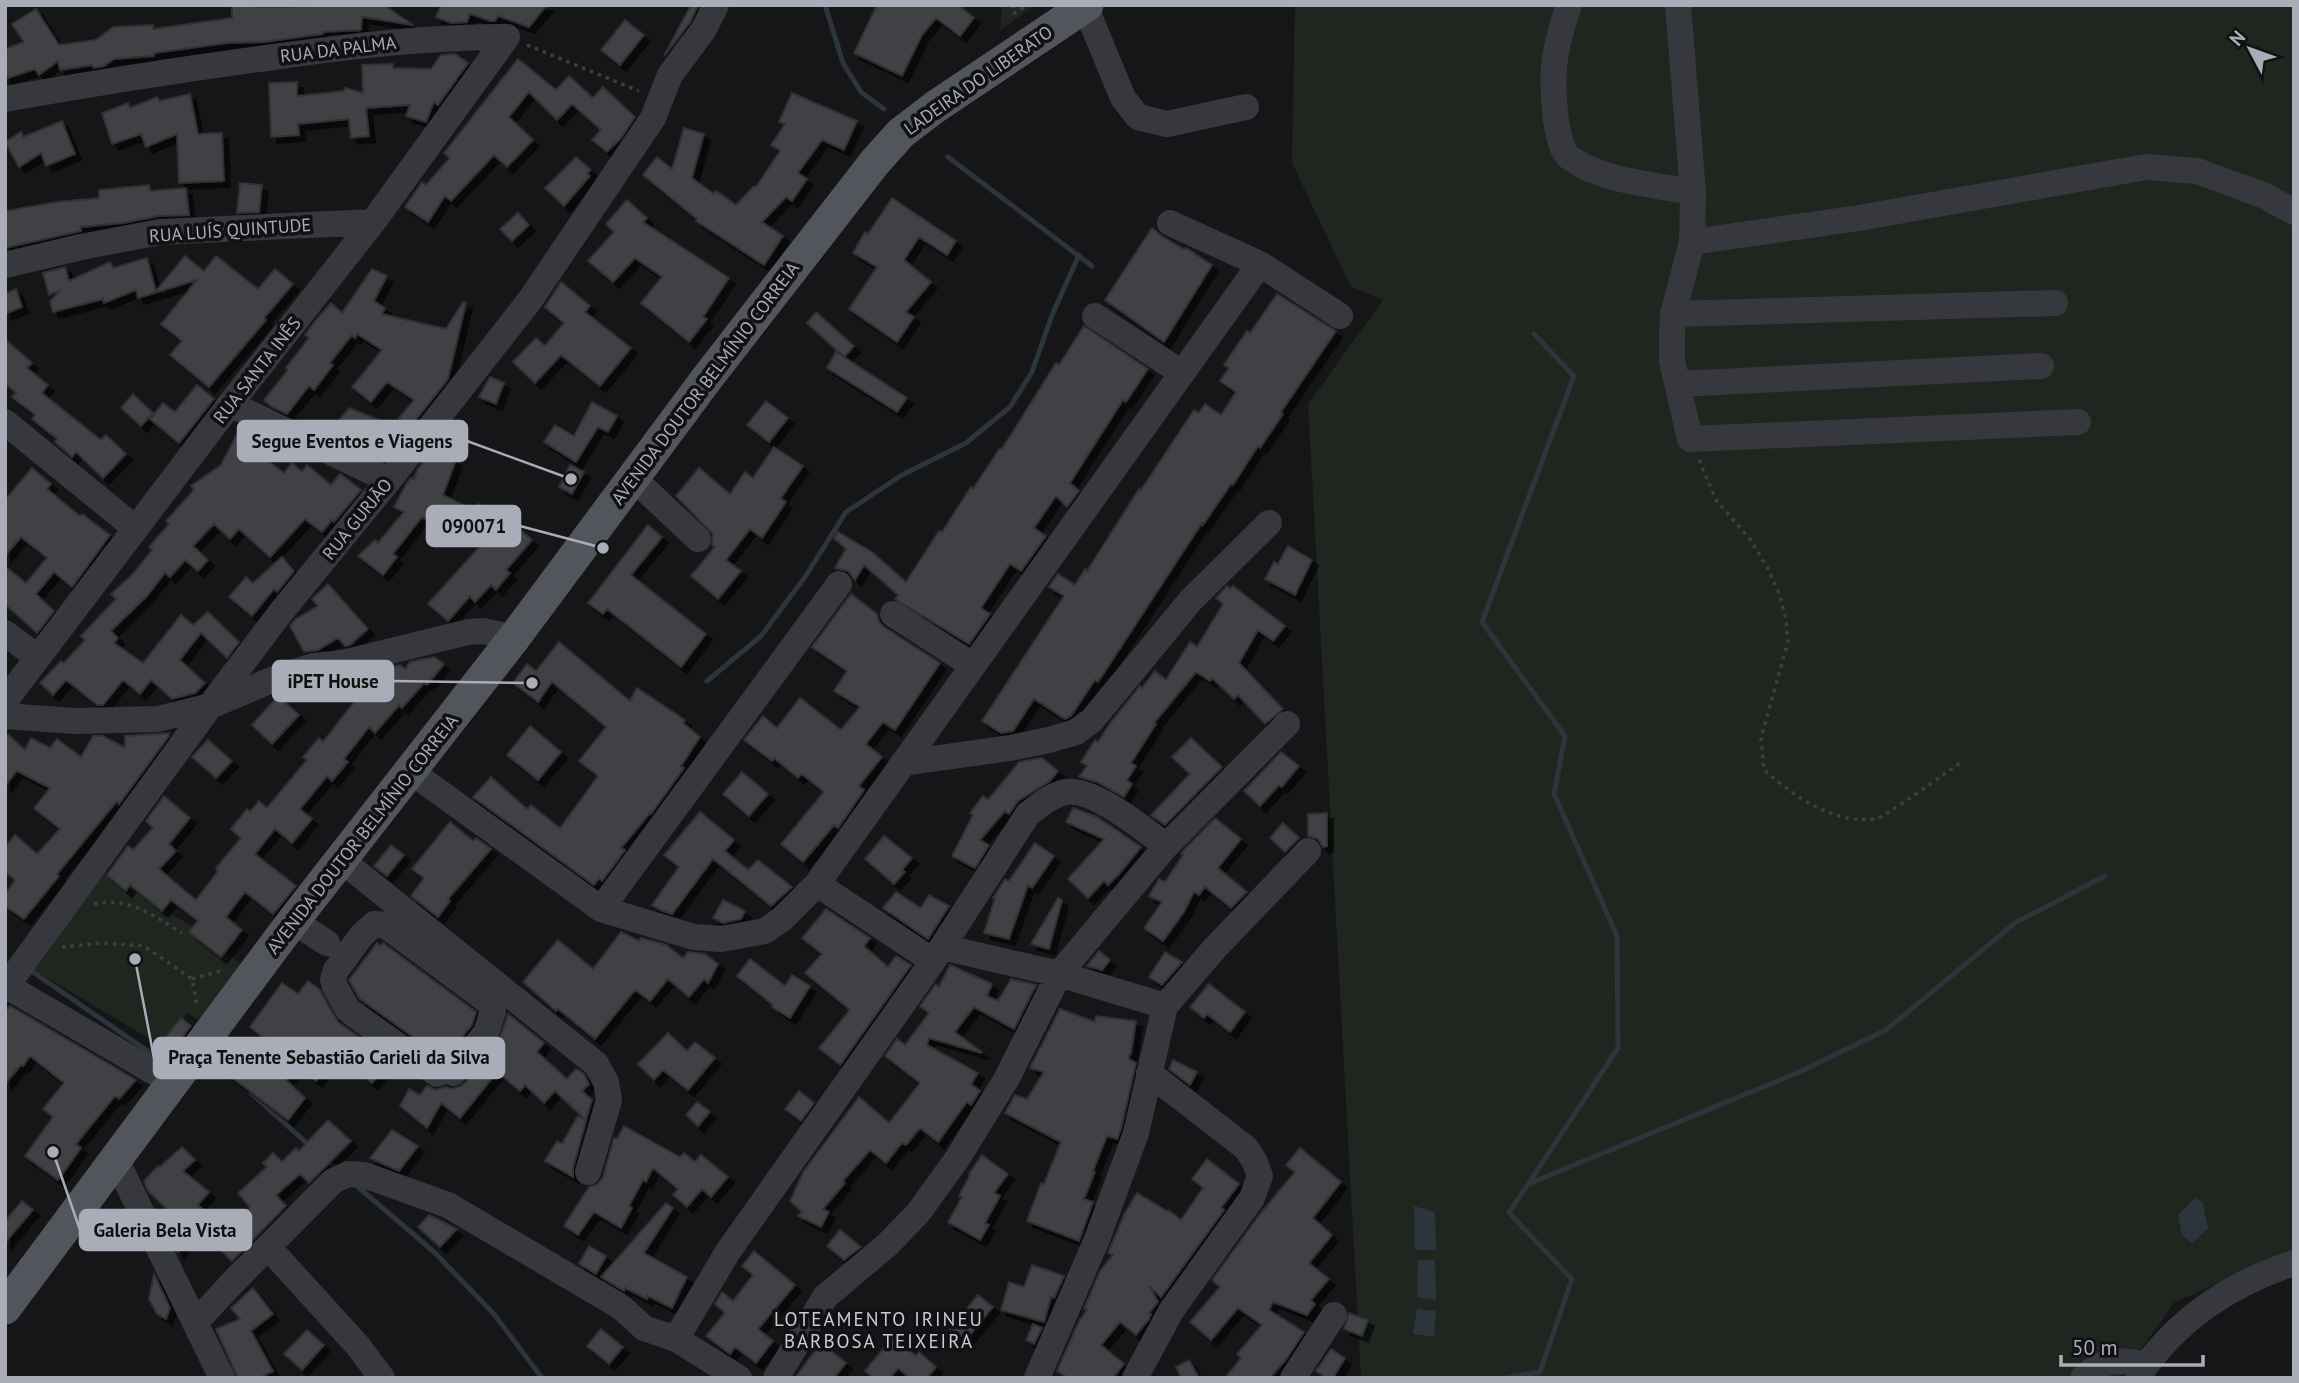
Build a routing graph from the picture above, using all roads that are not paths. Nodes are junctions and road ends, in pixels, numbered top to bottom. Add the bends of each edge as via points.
1 (716, 5) edge
2 (1569, 5) edge
3 (1678, 5) edge
4 (1086, 6) edge
5 (507, 37) joint
6 (5, 99) edge
7 (1246, 107) dead end
8 (875, 162) joint
9 (1693, 192) junction
10 (2294, 212) edge
11 (373, 222) junction
12 (1170, 223) dead end
13 (1692, 242) junction
14 (1260, 264) junction
15 (5, 265) edge
16 (2055, 303) dead end
17 (1673, 314) junction
18 (1095, 316) dead end
19 (1340, 316) dead end
20 (2041, 366) dead end
21 (1182, 373) junction
22 (1678, 384) junction
23 (230, 404) junction
24 (5, 422) edge
25 (2078, 422) dead end
26 (634, 478) junction
27 (389, 480) junction
28 (1269, 523) dead end
29 (135, 528) junction
30 (698, 539) dead end
31 (839, 584) dead end
32 (893, 614) dead end
33 (5, 632) edge
34 (514, 638) junction
35 (37, 657) junction
36 (972, 665) junction
37 (5, 701) edge
38 (209, 706) junction
39 (5, 716) edge
40 (1287, 724) dead end
41 (903, 762) junction
42 (410, 771) junction
43 (1166, 846) junction
44 (1308, 851) dead end
45 (340, 859) junction
46 (817, 884) junction
47 (601, 909) junction
48 (293, 921) junction
49 (338, 952) junction
50 (938, 954) junction
51 (1059, 974) junction
52 (6, 986) edge
53 (1165, 1006) junction
54 (1149, 1073) junction
55 (173, 1083) junction
56 (116, 1160) junction
57 (588, 1172) dead end
58 (268, 1247) junction
59 (2294, 1263) edge
60 (5, 1308) edge
61 (1334, 1315) dead end
62 (195, 1323) junction
63 (676, 1339) junction
64 (708, 1368) edge
65 (2142, 1371) edge
66 (222, 1378) edge
67 (382, 1378) edge
68 (739, 1378) edge
69 (776, 1378) edge
70 (1037, 1378) edge
71 (1135, 1378) edge
72 (1293, 1378) edge
73 (2083, 1378) edge

1 - 27 street, RUA GURJÃO via 670,75 653,118 530,300
2 - 9 street via 1555,60 1559,141 1566,155 1623,179
3 - 9 street
4 - 7 street via 1123,98 1138,117 1167,124
4 - 8 main road, LADEIRA DO LIBERATO via 935,107
5 - 6 street, RUA DA PALMA via 431,38 312,52 137,75
5 - 11 street, RUA SANTA INÊS
8 - 26 main road, AVENIDA DOUTOR BELMÍNIO CORREIA
9 - 13 street
10 - 13 street via 2197,171 2146,167 1859,218
11 - 15 street, RUA LUÍS QUINTUDE via 160,232
11 - 23 street, RUA SANTA INÊS
12 - 14 street
13 - 17 street
14 - 19 street
14 - 21 street
16 - 17 street
17 - 22 street via 1672,361
18 - 21 street
20 - 22 street
21 - 36 street
22 - 25 street via 1690,439
23 - 27 street
23 - 29 street, RUA SANTA INÊS
24 - 29 street
26 - 30 street
26 - 34 main road, AVENIDA DOUTOR BELMÍNIO CORREIA
27 - 38 street, RUA GURJÃO
28 - 41 street via 1191,600 1092,720 1076,732 1010,748
29 - 35 street, RUA SANTA INÊS
31 - 47 street
32 - 36 street
33 - 35 street
34 - 38 street via 468,632 313,666
34 - 42 main road, AVENIDA DOUTOR BELMÍNIO CORREIA
35 - 37 street, RUA SANTA INÊS
36 - 41 street
38 - 39 street via 158,719 122,721
38 - 52 street, RUA GURJÃO
40 - 43 street
41 - 46 street
42 - 45 main road, AVENIDA DOUTOR BELMÍNIO CORREIA
42 - 47 street
43 - 50 street via 1093,797 1068,792 1048,800 1028,814
43 - 51 street
44 - 53 street
45 - 48 main road, AVENIDA DOUTOR BELMÍNIO CORREIA
45 - 57 street via 596,1064 609,1100
46 - 47 street via 765,931 721,939 694,937
46 - 50 street
48 - 49 street
48 - 55 main road, AVENIDA DOUTOR BELMÍNIO CORREIA
49 - 49 street via 374,924 385,925 489,1002 493,1011 486,1033 445,1073 348,1010 333,979
50 - 51 street
50 - 63 street via 727,1253
51 - 53 street
51 - 69 street via 1007,1077 957,1159 903,1230 825,1297
52 - 55 street
53 - 54 street
54 - 70 street via 1128,1156
54 - 71 street via 1246,1148 1260,1176 1251,1198 1171,1311
55 - 56 main road, AVENIDA DOUTOR BELMÍNIO CORREIA
56 - 60 main road, AVENIDA DOUTOR BELMÍNIO CORREIA
56 - 62 street
58 - 62 street
58 - 63 street via 333,1181 348,1174 364,1175 448,1205 621,1307 644,1328
58 - 67 street
59 - 65 street via 2214,1300 2184,1322
61 - 72 street
62 - 66 street
63 - 64 street
64 - 68 street
65 - 73 street via 2114,1360 2094,1367

